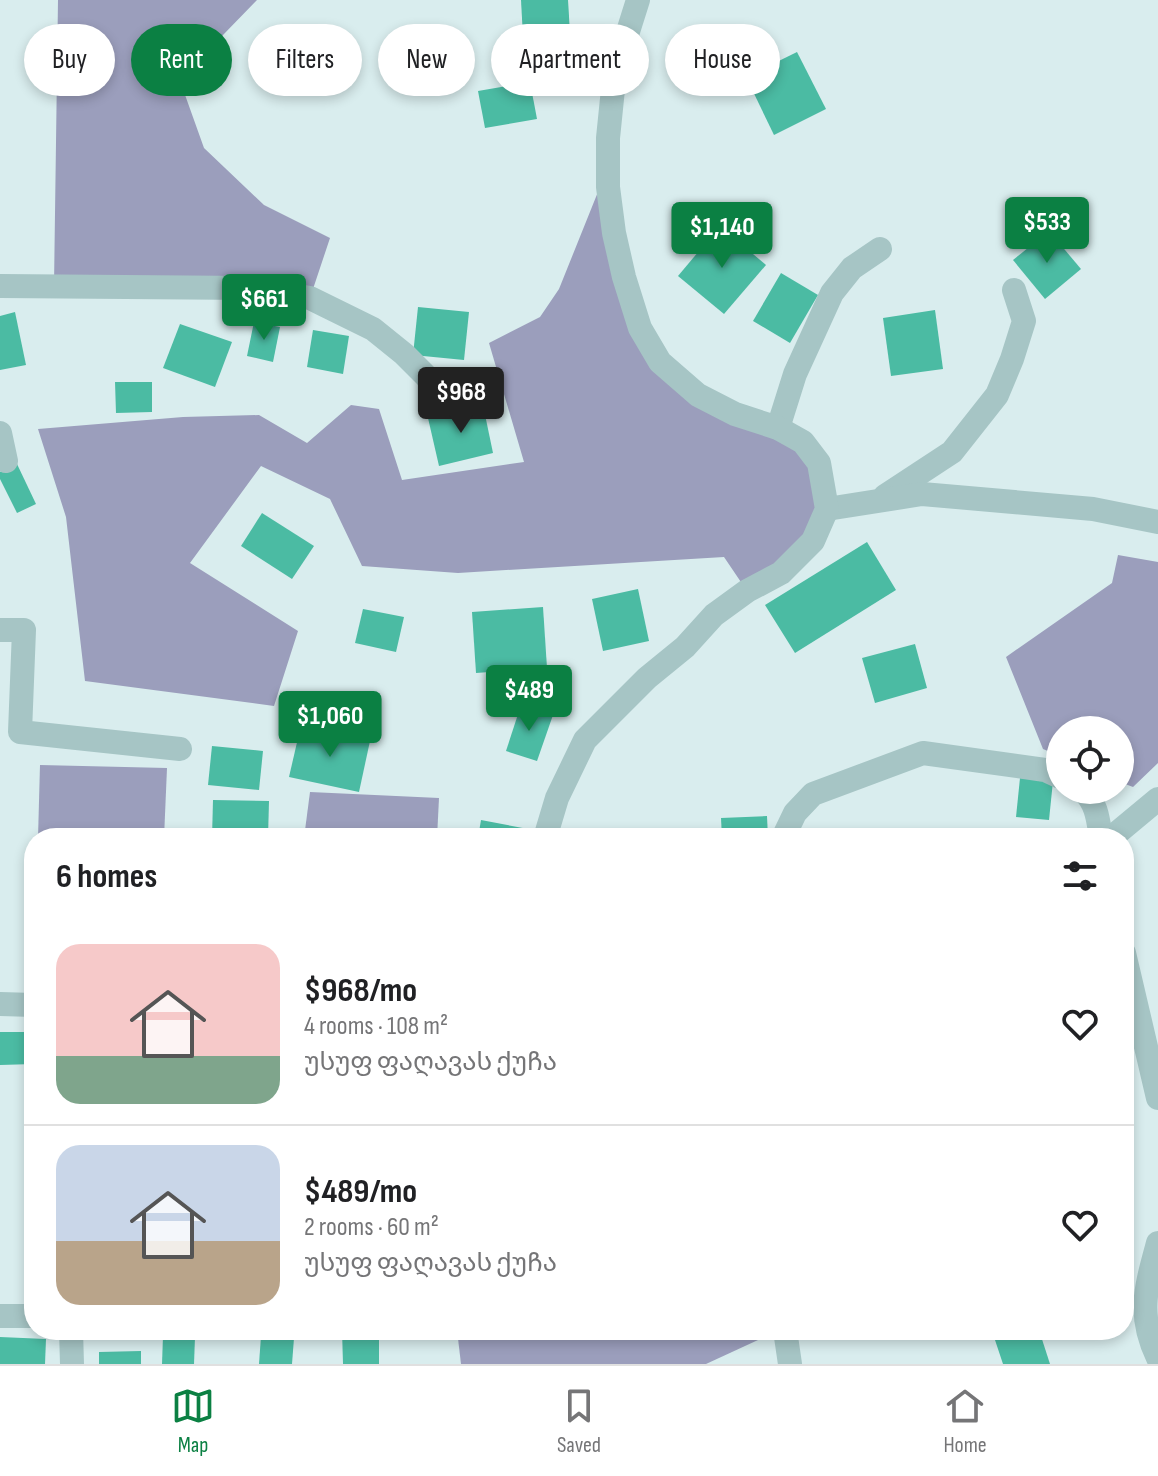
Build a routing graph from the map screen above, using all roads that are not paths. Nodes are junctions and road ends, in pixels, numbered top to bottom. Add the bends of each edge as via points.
1 (638, 0) edge
2 (880, 249) dead end
3 (0, 286) edge
4 (1014, 290) dead end
5 (435, 391) dead end
6 (778, 428) junction
7 (0, 433) edge
8 (6, 461) dead end
9 (876, 501) junction
10 (827, 509) junction
11 (1158, 522) edge
12 (0, 630) edge
13 (180, 749) dead end
14 (1046, 770) edge
15 (1158, 799) edge
16 (1094, 804) edge
17 (548, 828) edge
18 (788, 828) edge
19 (1099, 828) edge
20 (1120, 828) edge
21 (1134, 996) edge
22 (0, 1004) edge
23 (24, 1005) edge
24 (1158, 1098) edge
25 (1158, 1243) edge
26 (0, 1316) edge
27 (24, 1316) edge
28 (71, 1340) edge
29 (786, 1340) edge
30 (1158, 1358) edge
31 (72, 1364) edge
32 (790, 1364) edge

1 - 6 street via 613,89 608,187 614,233 640,328 660,362 698,395
2 - 6 street via 852,268 832,293 795,374
3 - 5 street via 251,288 310,298 373,329 404,354
4 - 9 street via 1024,321 997,395 952,452
6 - 10 street via 803,442 819,463
7 - 8 street
9 - 10 street
9 - 11 street via 922,494 1093,509
10 - 17 street via 813,541 781,573 714,615 585,740
12 - 13 street via 24,630 20,732
14 - 18 street via 923,753 813,794
15 - 20 street
16 - 19 street
21 - 24 street
22 - 23 street
25 - 30 street via 1145,1309
26 - 27 street
28 - 31 street
29 - 32 street

